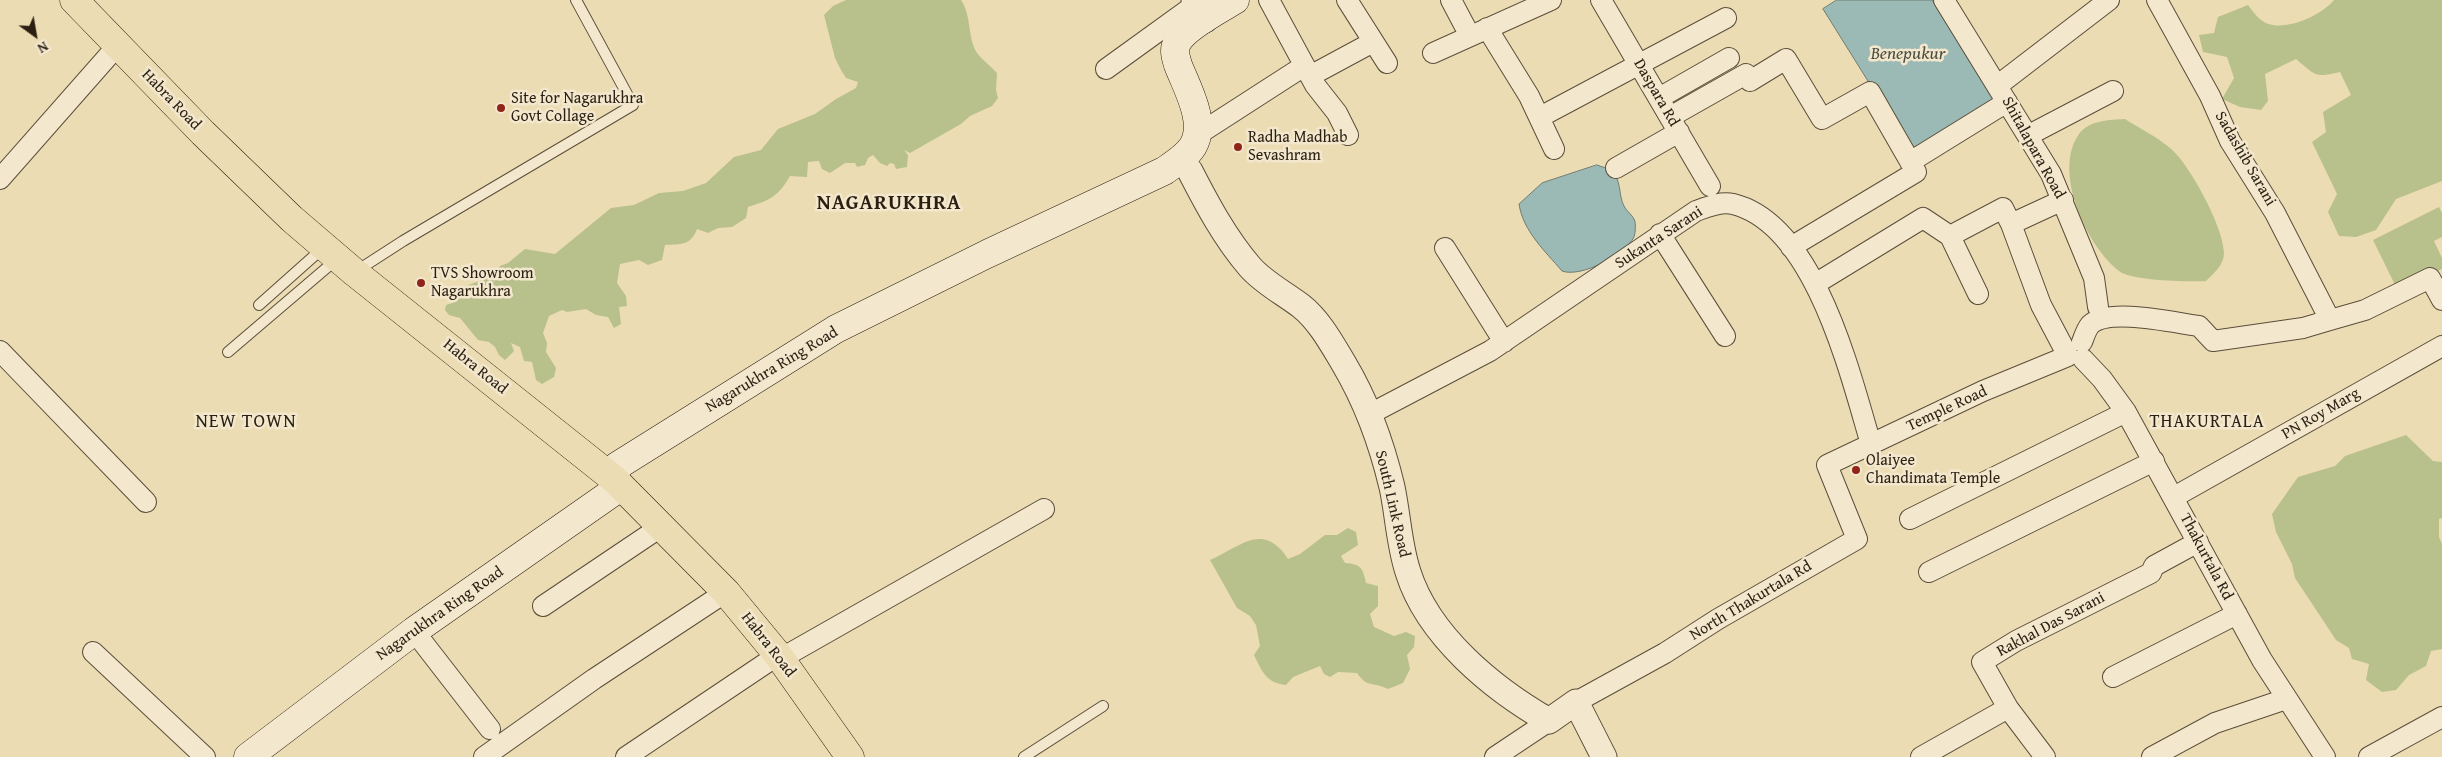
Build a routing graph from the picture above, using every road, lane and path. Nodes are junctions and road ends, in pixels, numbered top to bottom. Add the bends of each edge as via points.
1 (74, 0) edge
2 (576, 0) edge
3 (1235, 0) edge
4 (1269, 0) edge
5 (1347, 0) edge
6 (1451, 0) edge
7 (1550, 0) edge
8 (1601, 0) edge
9 (1944, 0) edge
10 (2109, 0) edge
11 (2157, 0) edge
12 (1198, 8) edge
13 (1726, 18) dead end
14 (1478, 32) junction
15 (1373, 42) junction
16 (118, 45) junction
17 (1433, 52) dead end
18 (1729, 58) dead end
19 (1387, 63) dead end
20 (1639, 64) junction
21 (1106, 69) dead end
22 (1307, 71) junction
23 (2113, 91) dead end
24 (2002, 94) junction
25 (1659, 98) junction
26 (1540, 117) junction
27 (1674, 125) junction
28 (1348, 135) dead end
29 (2028, 135) junction
30 (1554, 149) dead end
31 (1186, 156) junction
32 (1910, 162) junction
33 (1616, 168) dead end
34 (0, 179) edge
35 (1710, 186) junction
36 (2063, 200) junction
37 (1732, 203) junction
38 (1696, 211) junction
39 (2011, 224) junction
40 (1660, 234) junction
41 (1950, 236) junction
42 (1791, 246) junction
43 (1445, 248) dead end
44 (339, 259) junction
45 (1815, 284) junction
46 (1978, 294) dead end
47 (2442, 300) edge
48 (259, 305) dead end
49 (2330, 320) junction
50 (2088, 334) junction
51 (1725, 336) dead end
52 (1504, 342) junction
53 (2442, 346) edge
54 (0, 351) edge
55 (228, 352) dead end
56 (2126, 412) junction
57 (1368, 415) junction
58 (1872, 444) junction
59 (2154, 461) junction
60 (1827, 465) joint
61 (616, 480) junction
62 (2174, 497) junction
63 (146, 502) dead end
64 (1044, 509) dead end
65 (1910, 519) dead end
66 (662, 526) junction
67 (2198, 542) junction
68 (1929, 572) dead end
69 (726, 592) junction
70 (543, 606) dead end
71 (2237, 614) junction
72 (414, 630) junction
73 (93, 652) dead end
74 (779, 657) junction
75 (2113, 677) dead end
76 (2286, 699) junction
77 (1576, 702) junction
78 (1102, 706) dead end
79 (2008, 708) junction
80 (2442, 718) edge
81 (1548, 721) junction
82 (490, 728) dead end
83 (1931, 755) edge
84 (250, 756) edge
85 (205, 757) edge
86 (484, 757) edge
87 (626, 757) edge
88 (850, 757) edge
89 (1024, 757) edge
90 (1495, 757) edge
91 (1604, 757) edge
92 (2045, 757) edge
93 (2152, 757) edge
94 (2325, 757) edge
95 (2369, 757) edge

1 - 16 main road, Habra Road
2 - 44 lane via 633,105 403,241
3 - 12 main road
4 - 22 street
5 - 15 street
6 - 14 street
7 - 14 street
8 - 20 street, Daspara Rd
9 - 24 street, Shitalapara Road
10 - 24 street
11 - 49 street, Sadashib Sarani via 2210,96 2230,141 2275,212
12 - 21 street
12 - 31 main road via 1176,44 1175,57 1198,119
13 - 20 street
14 - 17 street
14 - 26 street
15 - 19 street
15 - 22 street
16 - 34 street
16 - 44 main road, Habra Road via 203,133
18 - 25 street
20 - 25 street, Daspara Rd
20 - 26 street
22 - 28 street via 1337,113
22 - 31 street
23 - 29 street
24 - 29 street, Shitalapara Road
24 - 32 street
25 - 27 street, Daspara Rd
26 - 30 street
27 - 32 street via 1746,74 1750,81 1786,59 1822,119 1870,92
27 - 33 street
27 - 35 street, Daspara Rd
29 - 36 street, Shitalapara Road
31 - 57 street, South Link Road via 1226,235 1251,268 1302,307 1322,329 1344,364
31 - 61 main road, Nagarukhra Ring Road via 836,330 618,466
32 - 42 street via 1916,172
35 - 37 street
35 - 38 street via 1706,203
36 - 39 street
36 - 50 street, Shitalapara Road via 2094,278
37 - 38 street, Sukanta Sarani via 1714,204
37 - 42 street via 1767,222
38 - 40 street, Sukanta Sarani
39 - 41 street via 2003,208
39 - 50 street, Thakurtala Rd via 2041,305
40 - 51 street
40 - 52 street, Sukanta Sarani
41 - 45 street via 1924,218
41 - 46 street
42 - 45 street
43 - 52 street
44 - 48 lane
44 - 55 lane
44 - 61 main road, Habra Road
45 - 58 street via 1835,329
47 - 49 street via 2430,278 2365,310
49 - 50 street via 2303,328 2213,341 2199,326 2119,316
50 - 56 street, Thakurtala Rd
50 - 58 street, Temple Road via 1983,391
52 - 57 street, Sukanta Sarani
53 - 62 street, PN Roy Marg
54 - 63 street
56 - 59 street, Thakurtala Rd
56 - 65 street
57 - 81 street, South Link Road via 1390,479 1402,550 1421,600 1464,658 1523,706
58 - 60 street, Temple Road
59 - 62 street, Thakurtala Rd
59 - 68 street
60 - 77 street, North Thakurtala Rd via 1857,539 1718,619 1666,653
61 - 66 main road, Habra Road
61 - 72 main road, Nagarukhra Ring Road via 613,492
62 - 67 street, Thakurtala Rd
64 - 74 street
66 - 69 main road, Habra Road
66 - 70 street
67 - 71 street, Thakurtala Rd
67 - 79 street, Rakhal Das Sarani via 2154,566 2151,573 2016,641 1982,662
69 - 74 main road, Habra Road
69 - 86 street via 594,678
71 - 75 street
71 - 76 street, Thakurtala Rd
72 - 82 street
72 - 84 main road, Nagarukhra Ring Road
73 - 85 street
74 - 87 street
74 - 88 main road, Habra Road
76 - 93 street via 2215,723
76 - 94 street, Thakurtala Rd
77 - 81 street
77 - 91 street
78 - 89 lane
79 - 83 street
79 - 92 street
80 - 95 street
81 - 90 street

